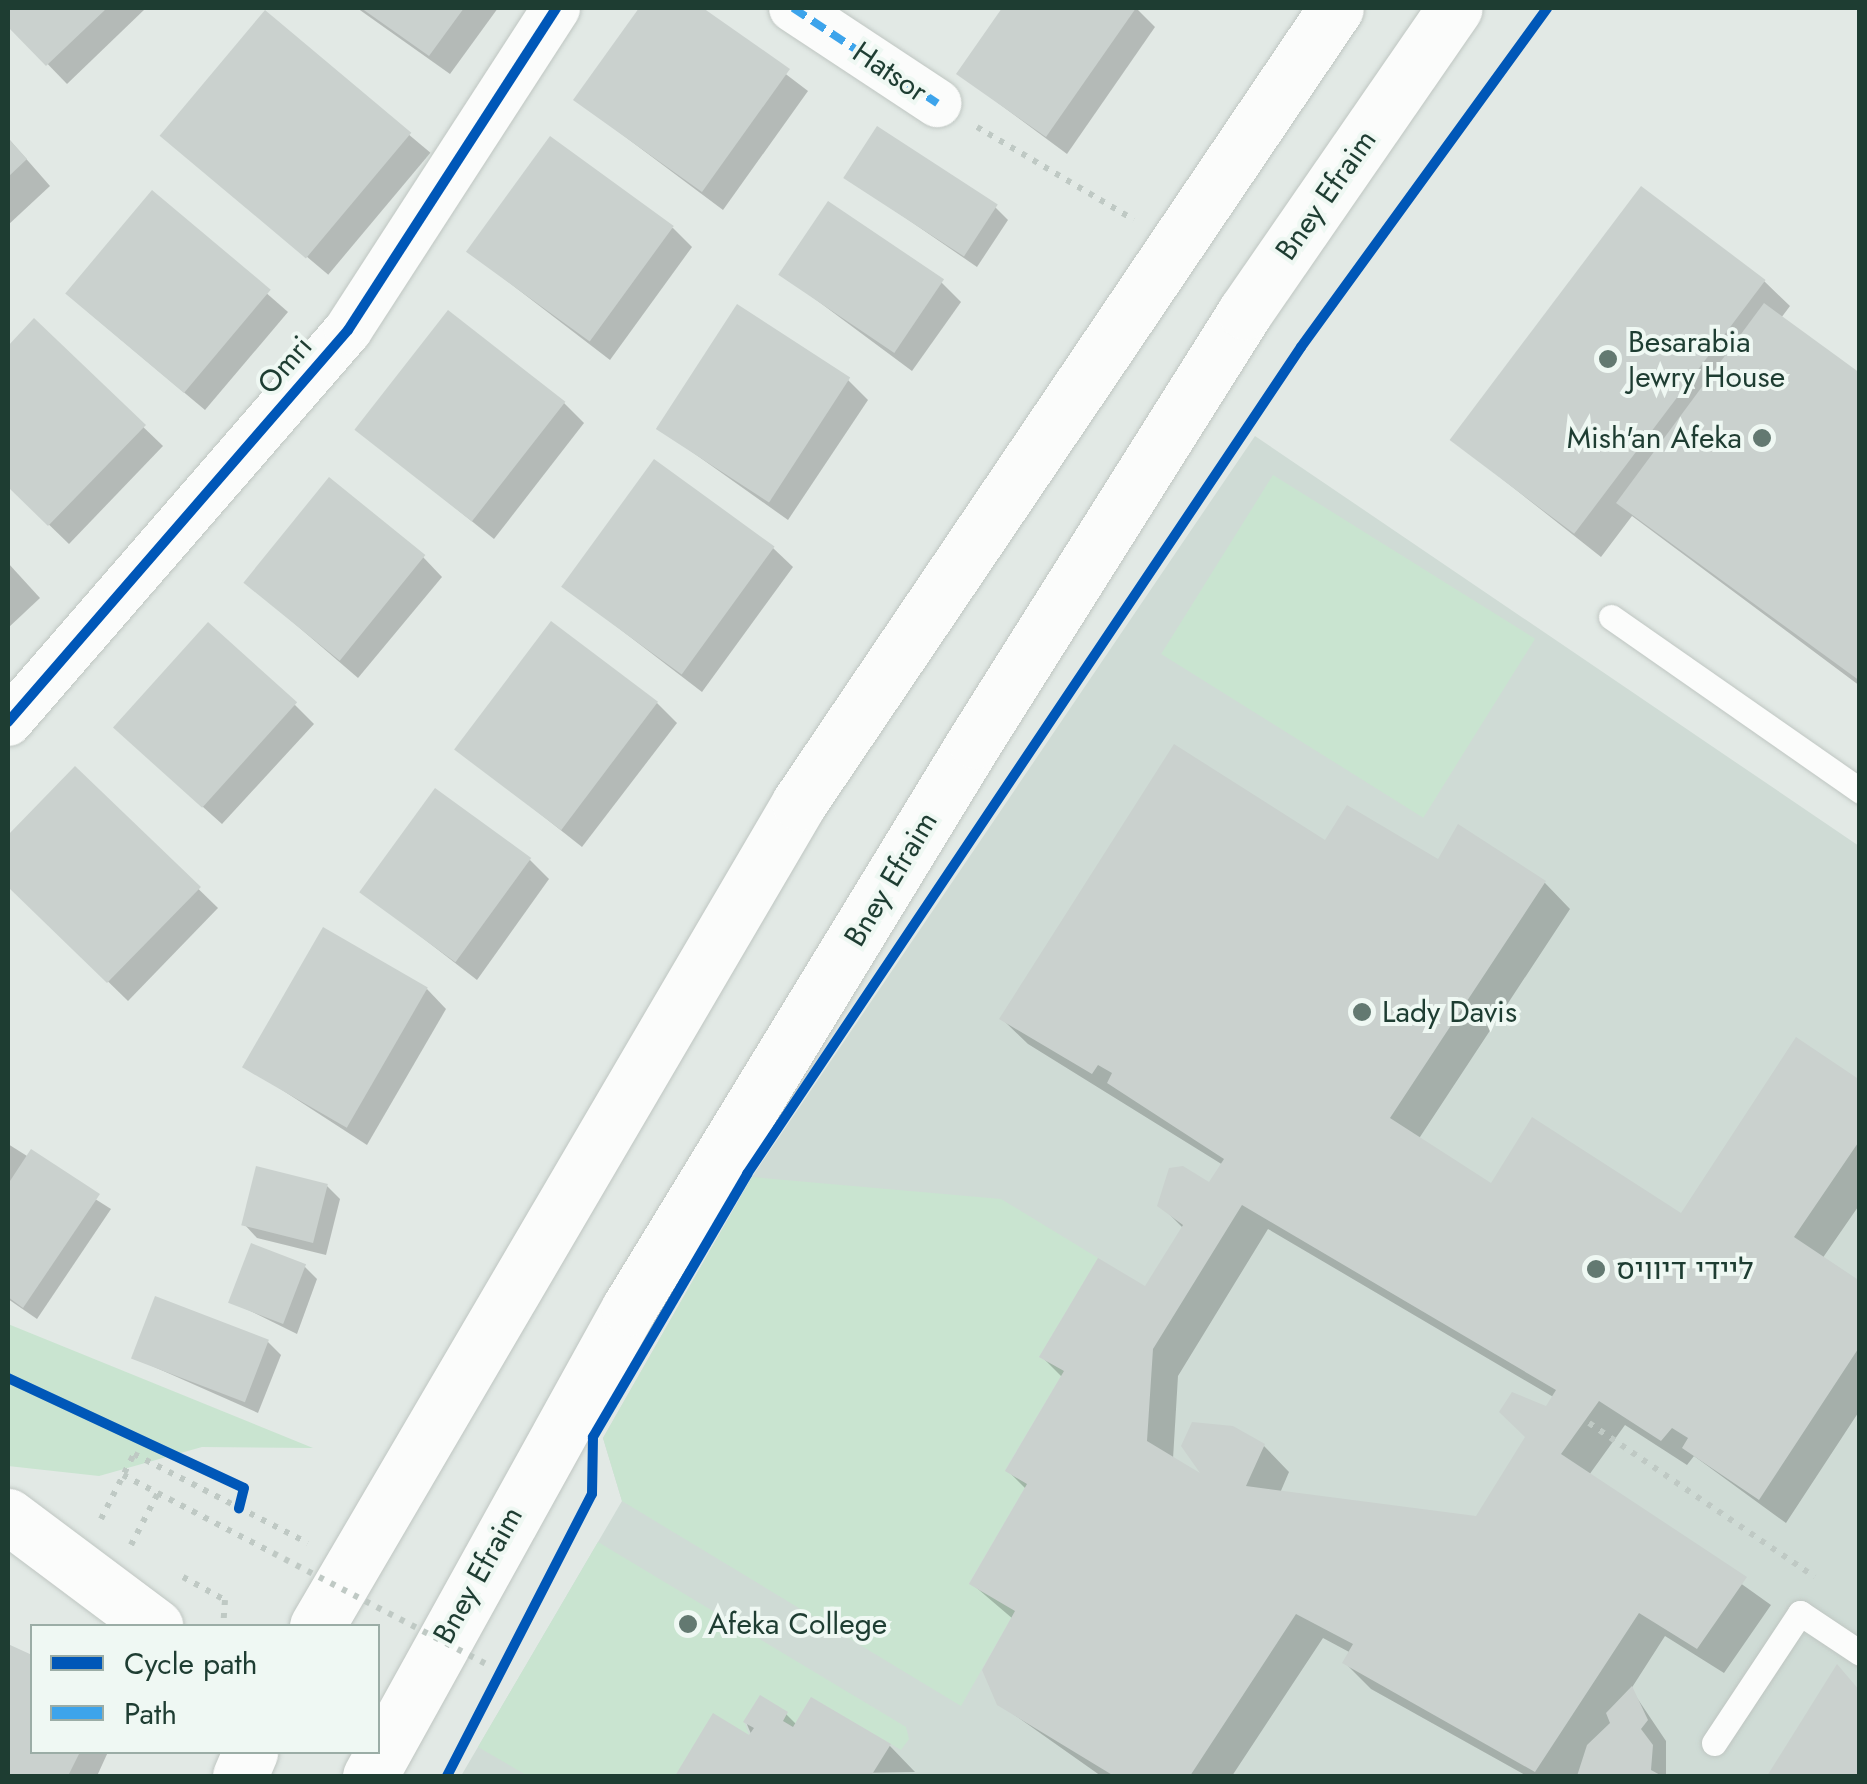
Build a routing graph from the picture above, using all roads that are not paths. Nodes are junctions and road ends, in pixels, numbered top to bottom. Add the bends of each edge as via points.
1 (556, 8) edge
2 (793, 8) edge
3 (1336, 8) edge
4 (1455, 8) edge
5 (937, 103) road end
6 (1610, 617) dead end
7 (8, 722) edge
8 (1860, 791) edge
9 (8, 1516) edge
10 (152, 1624) edge
11 (318, 1624) edge
12 (1860, 1652) edge
13 (1714, 1743) dead end
14 (370, 1776) edge

1 - 7 street, Omri via 348,330
2 - 5 street, Hatsor
3 - 11 main road via 799,803
4 - 14 main road, Bney Efraim via 1245,312 976,740 629,1308
6 - 8 lane
9 - 10 main road
12 - 13 lane via 1800,1613

